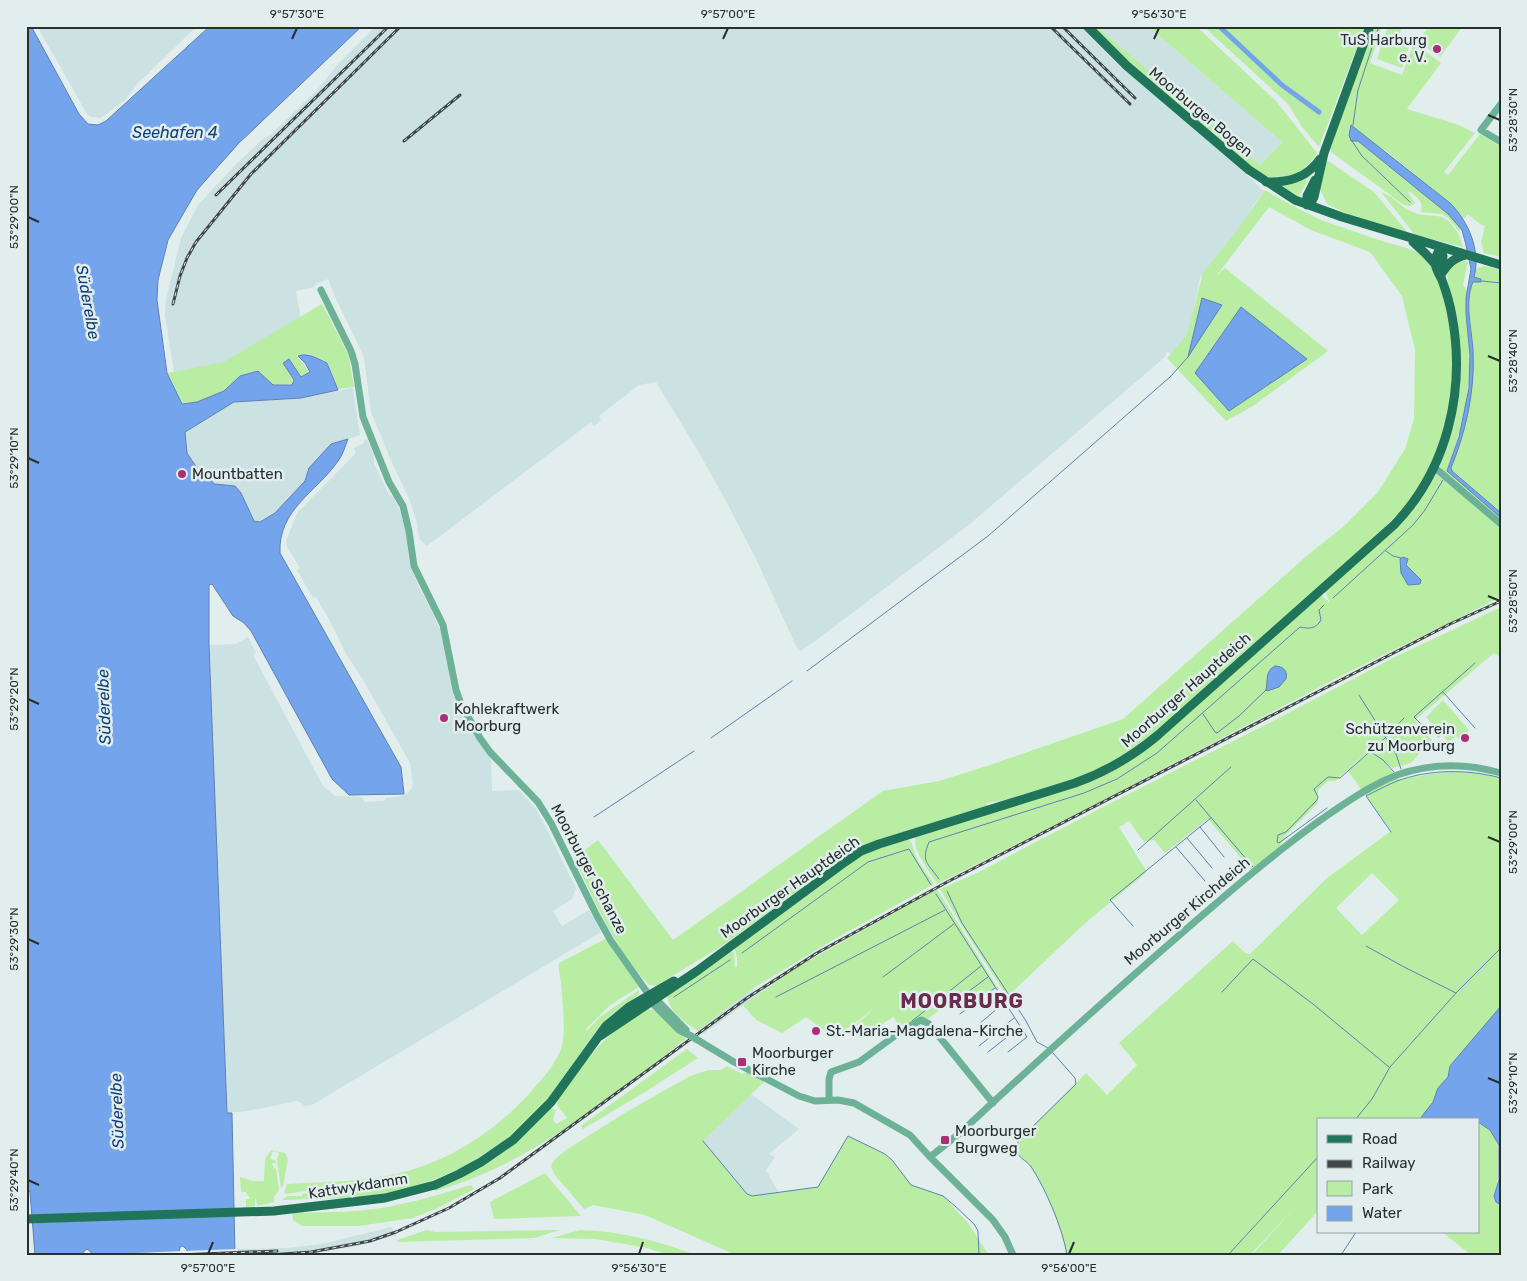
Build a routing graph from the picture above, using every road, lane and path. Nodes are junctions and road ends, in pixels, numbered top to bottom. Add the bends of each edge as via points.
1 (1087, 26) edge
2 (1370, 26) edge
3 (1501, 104) edge
4 (1501, 142) edge
5 (1324, 153) junction
6 (1319, 173) junction
7 (1266, 182) junction
8 (1317, 189) junction
9 (1307, 205) junction
10 (1334, 214) junction
11 (1413, 242) junction
12 (1440, 248) junction
13 (1455, 255) junction
14 (1435, 264) junction
15 (1501, 265) edge
16 (1442, 276) junction
17 (321, 290) dead end
18 (1434, 467) junction
19 (1501, 524) edge
20 (1501, 773) edge
21 (652, 998) junction
22 (829, 1100) junction
23 (993, 1103) junction
24 (930, 1157) junction
25 (28, 1219) edge
26 (1013, 1255) edge

1 - 7 main road, Moorburger Bogen via 1127,66
2 - 5 main road
3 - 4 street via 1481,130
5 - 6 main road
5 - 7 main road via 1306,174 1294,180
6 - 8 main road
6 - 9 main road
7 - 9 main road, Moorburger Bogen
8 - 9 main road
8 - 10 main road via 1323,205
9 - 10 main road
9 - 11 main road via 1330,218
10 - 12 main road
11 - 12 main road
11 - 14 main road, Moorburger Hauptdeich
12 - 13 main road
12 - 14 main road
12 - 16 main road, Moorburger Hauptdeich
13 - 15 main road
13 - 16 main road
14 - 16 main road, Moorburger Hauptdeich
16 - 18 main road, Moorburger Hauptdeich via 1452,316 1458,368 1451,418
17 - 21 street, Moorburger Schanze via 351,351 363,417 402,506 414,566 442,625 461,704 490,752 541,806 597,916
18 - 19 street
18 - 21 main road, Moorburger Hauptdeich via 1418,496 1394,526 1134,754 1082,781 861,851 697,971
20 - 23 street, Moorburger Kirchdeich via 1468,766 1434,766 1398,775 1369,788 1255,871 1154,956
21 - 22 street, Moorburger Schanze via 693,1038 734,1062 799,1096
21 - 25 main road, Kattwykdamm via 606,1026 559,1093 532,1122 492,1155 459,1174 417,1190 314,1208
22 - 23 street via 831,1072 859,1062 903,1030 918,1021 925,1021
22 - 24 street, Moorburger Schanze via 854,1103 881,1118 914,1139
23 - 24 street, Moorburger Kirchdeich
24 - 26 street, Moorburger Schanze via 993,1220

